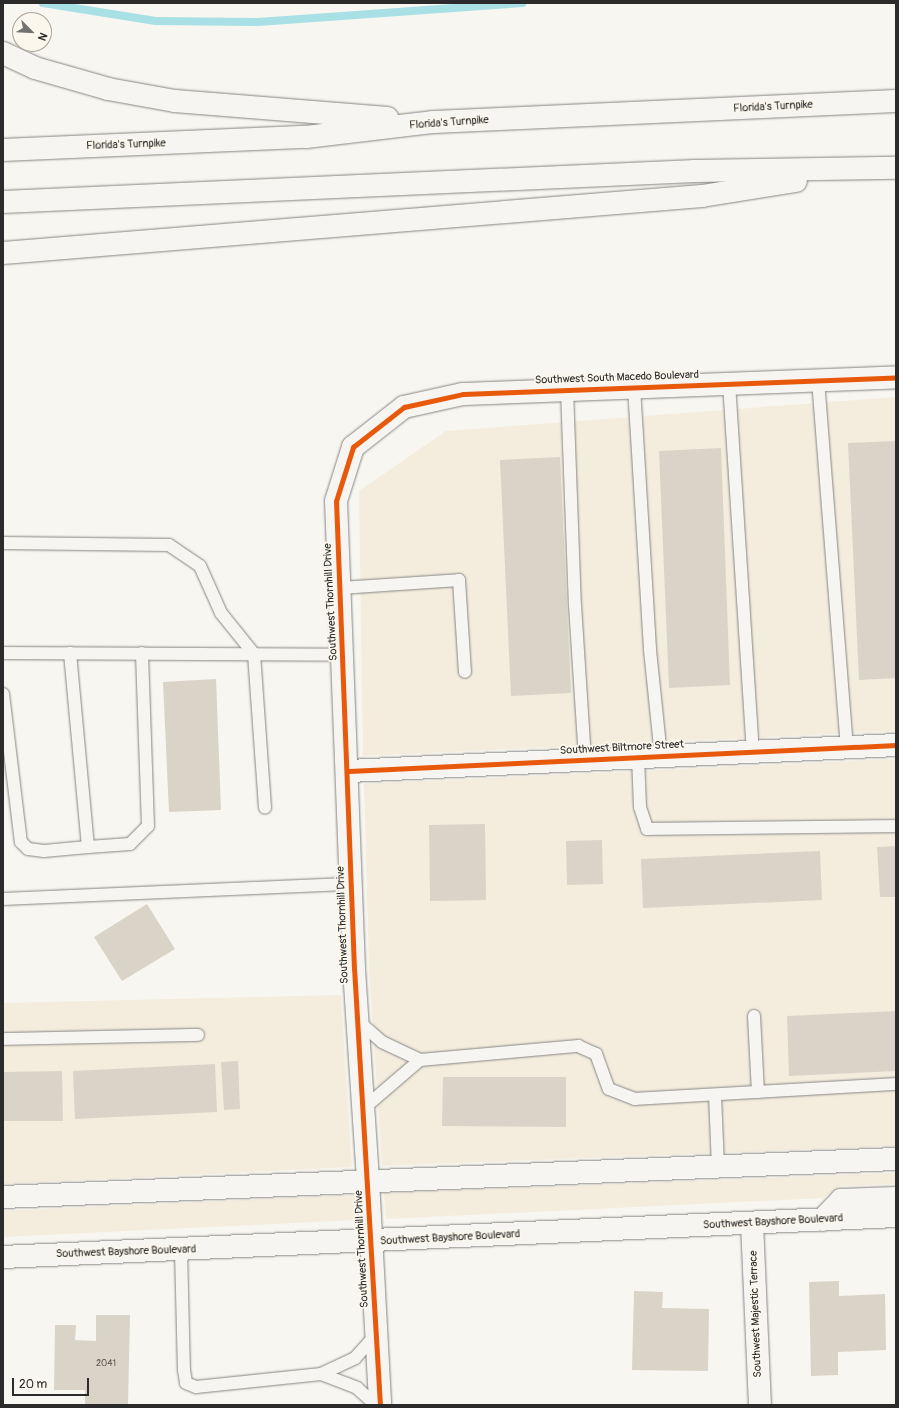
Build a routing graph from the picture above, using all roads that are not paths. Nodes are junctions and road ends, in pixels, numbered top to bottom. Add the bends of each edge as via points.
1 (3, 53) edge
2 (896, 101) edge
3 (434, 122) junction
4 (3, 150) edge
5 (896, 168) edge
6 (868, 169) junction
7 (3, 202) edge
8 (3, 253) edge
9 (896, 377) edge
10 (818, 380) junction
11 (729, 384) junction
12 (634, 387) junction
13 (567, 390) junction
14 (354, 447) joint
15 (3, 543) edge
16 (340, 588) junction
17 (3, 653) edge
18 (70, 653) junction
19 (142, 653) junction
20 (254, 654) junction
21 (344, 655) junction
22 (465, 672) dead end
23 (3, 694) edge
24 (896, 745) edge
25 (847, 747) junction
26 (753, 752) junction
27 (660, 756) junction
28 (638, 757) junction
29 (585, 760) junction
30 (348, 771) junction
31 (265, 808) dead end
32 (896, 826) edge
33 (88, 847) junction
34 (352, 884) junction
35 (3, 899) edge
36 (754, 1016) dead end
37 (358, 1021) junction
38 (198, 1035) dead end
39 (3, 1039) edge
40 (420, 1060) junction
41 (896, 1084) edge
42 (758, 1092) junction
43 (715, 1095) junction
44 (364, 1108) junction
45 (896, 1159) edge
46 (718, 1167) junction
47 (368, 1180) junction
48 (3, 1197) edge
49 (896, 1198) edge
50 (896, 1216) edge
51 (822, 1220) junction
52 (752, 1223) junction
53 (373, 1242) junction
54 (181, 1250) junction
55 (3, 1257) edge
56 (376, 1334) junction
57 (321, 1374) junction
58 (376, 1405) edge
59 (380, 1405) edge
60 (760, 1405) edge

1 - 3 main road via 35,68 108,89 175,101
2 - 3 main road, Florida's Turnpike
3 - 4 main road, Florida's Turnpike via 306,137
5 - 6 main road
6 - 7 main road via 695,171
6 - 8 main road via 702,196
9 - 10 main road, Southwest South Macedo Boulevard
10 - 11 main road, Southwest South Macedo Boulevard
10 - 25 lane
11 - 12 main road, Southwest South Macedo Boulevard
11 - 26 lane
12 - 13 main road, Southwest South Macedo Boulevard
12 - 27 lane via 650,650
13 - 14 main road, Southwest South Macedo Boulevard via 463,394 404,407
13 - 29 lane via 575,605
14 - 16 main road, Southwest Thornhill Drive via 336,501
15 - 20 lane via 169,545 200,566 221,613
16 - 21 main road, Southwest Thornhill Drive
16 - 22 lane via 458,580
17 - 18 lane
18 - 19 lane
18 - 33 lane
19 - 20 lane
19 - 33 lane via 148,826 130,844
20 - 21 lane
20 - 31 lane
21 - 30 main road, Southwest Thornhill Drive
23 - 33 lane via 21,842 28,849 44,851
24 - 25 main road, Southwest Biltmore Street
25 - 26 main road, Southwest Biltmore Street
26 - 27 main road, Southwest Biltmore Street
27 - 28 main road, Southwest Biltmore Street
28 - 29 main road, Southwest Biltmore Street
28 - 32 lane via 640,807 647,829
29 - 30 main road, Southwest Biltmore Street
30 - 34 main road, Southwest Thornhill Drive
34 - 35 lane
34 - 37 main road, Southwest Thornhill Drive
36 - 42 lane
37 - 40 lane via 382,1042
37 - 44 main road, Southwest Thornhill Drive
38 - 39 lane
40 - 43 lane via 578,1046 596,1054 609,1089 621,1096 636,1099
40 - 44 lane
41 - 42 lane
42 - 43 lane
43 - 46 lane
44 - 47 main road, Southwest Thornhill Drive
45 - 46 main road
46 - 47 main road
47 - 48 main road
47 - 53 main road, Southwest Thornhill Drive
49 - 51 main road via 842,1200
50 - 51 main road, Southwest Bayshore Boulevard
51 - 52 main road, Southwest Bayshore Boulevard
52 - 53 main road, Southwest Bayshore Boulevard
52 - 60 main road, Southwest Majestic Terrace
53 - 54 main road, Southwest Bayshore Boulevard
53 - 56 main road, Southwest Thornhill Drive
54 - 55 main road, Southwest Bayshore Boulevard
54 - 57 lane via 186,1383 196,1387
56 - 57 lane via 355,1358
56 - 59 main road, Southwest Thornhill Drive
57 - 58 lane via 357,1388

